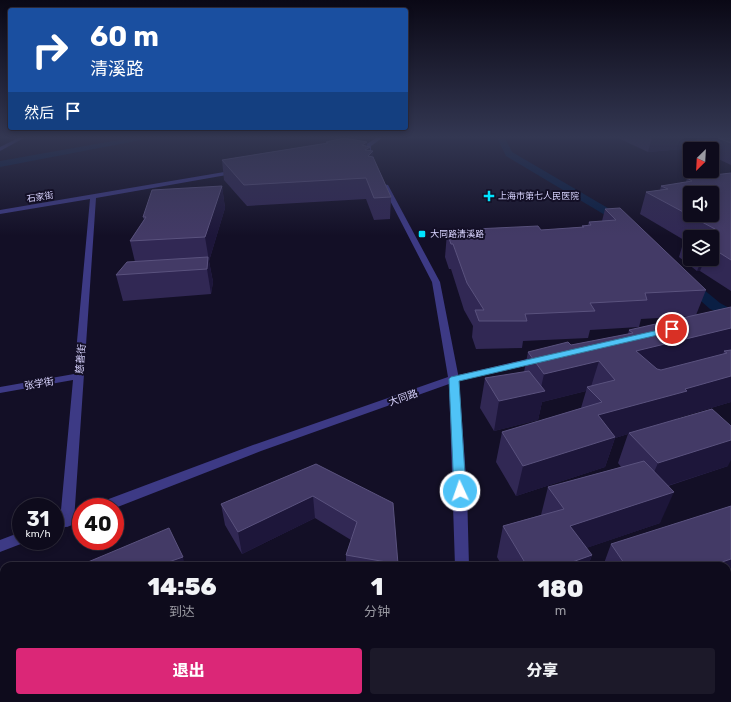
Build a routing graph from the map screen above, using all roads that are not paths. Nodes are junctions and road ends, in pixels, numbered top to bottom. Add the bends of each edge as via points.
1 (240, 171) edge
2 (381, 178) edge
3 (93, 197) junction
4 (0, 212) edge
5 (548, 358) edge
6 (78, 376) junction
7 (454, 379) junction
8 (0, 390) edge
9 (64, 498) edge
10 (124, 499) edge
11 (12, 541) edge
12 (0, 546) edge
13 (462, 562) edge

1 - 3 street, 石家街
2 - 7 street via 436,282
3 - 4 street, 石家街
3 - 6 street, 慈善街
5 - 7 street, 大同路
6 - 8 street, 张学街
6 - 9 street, 慈善街
7 - 10 street, 大同路 via 256,448
7 - 13 street
11 - 12 street

